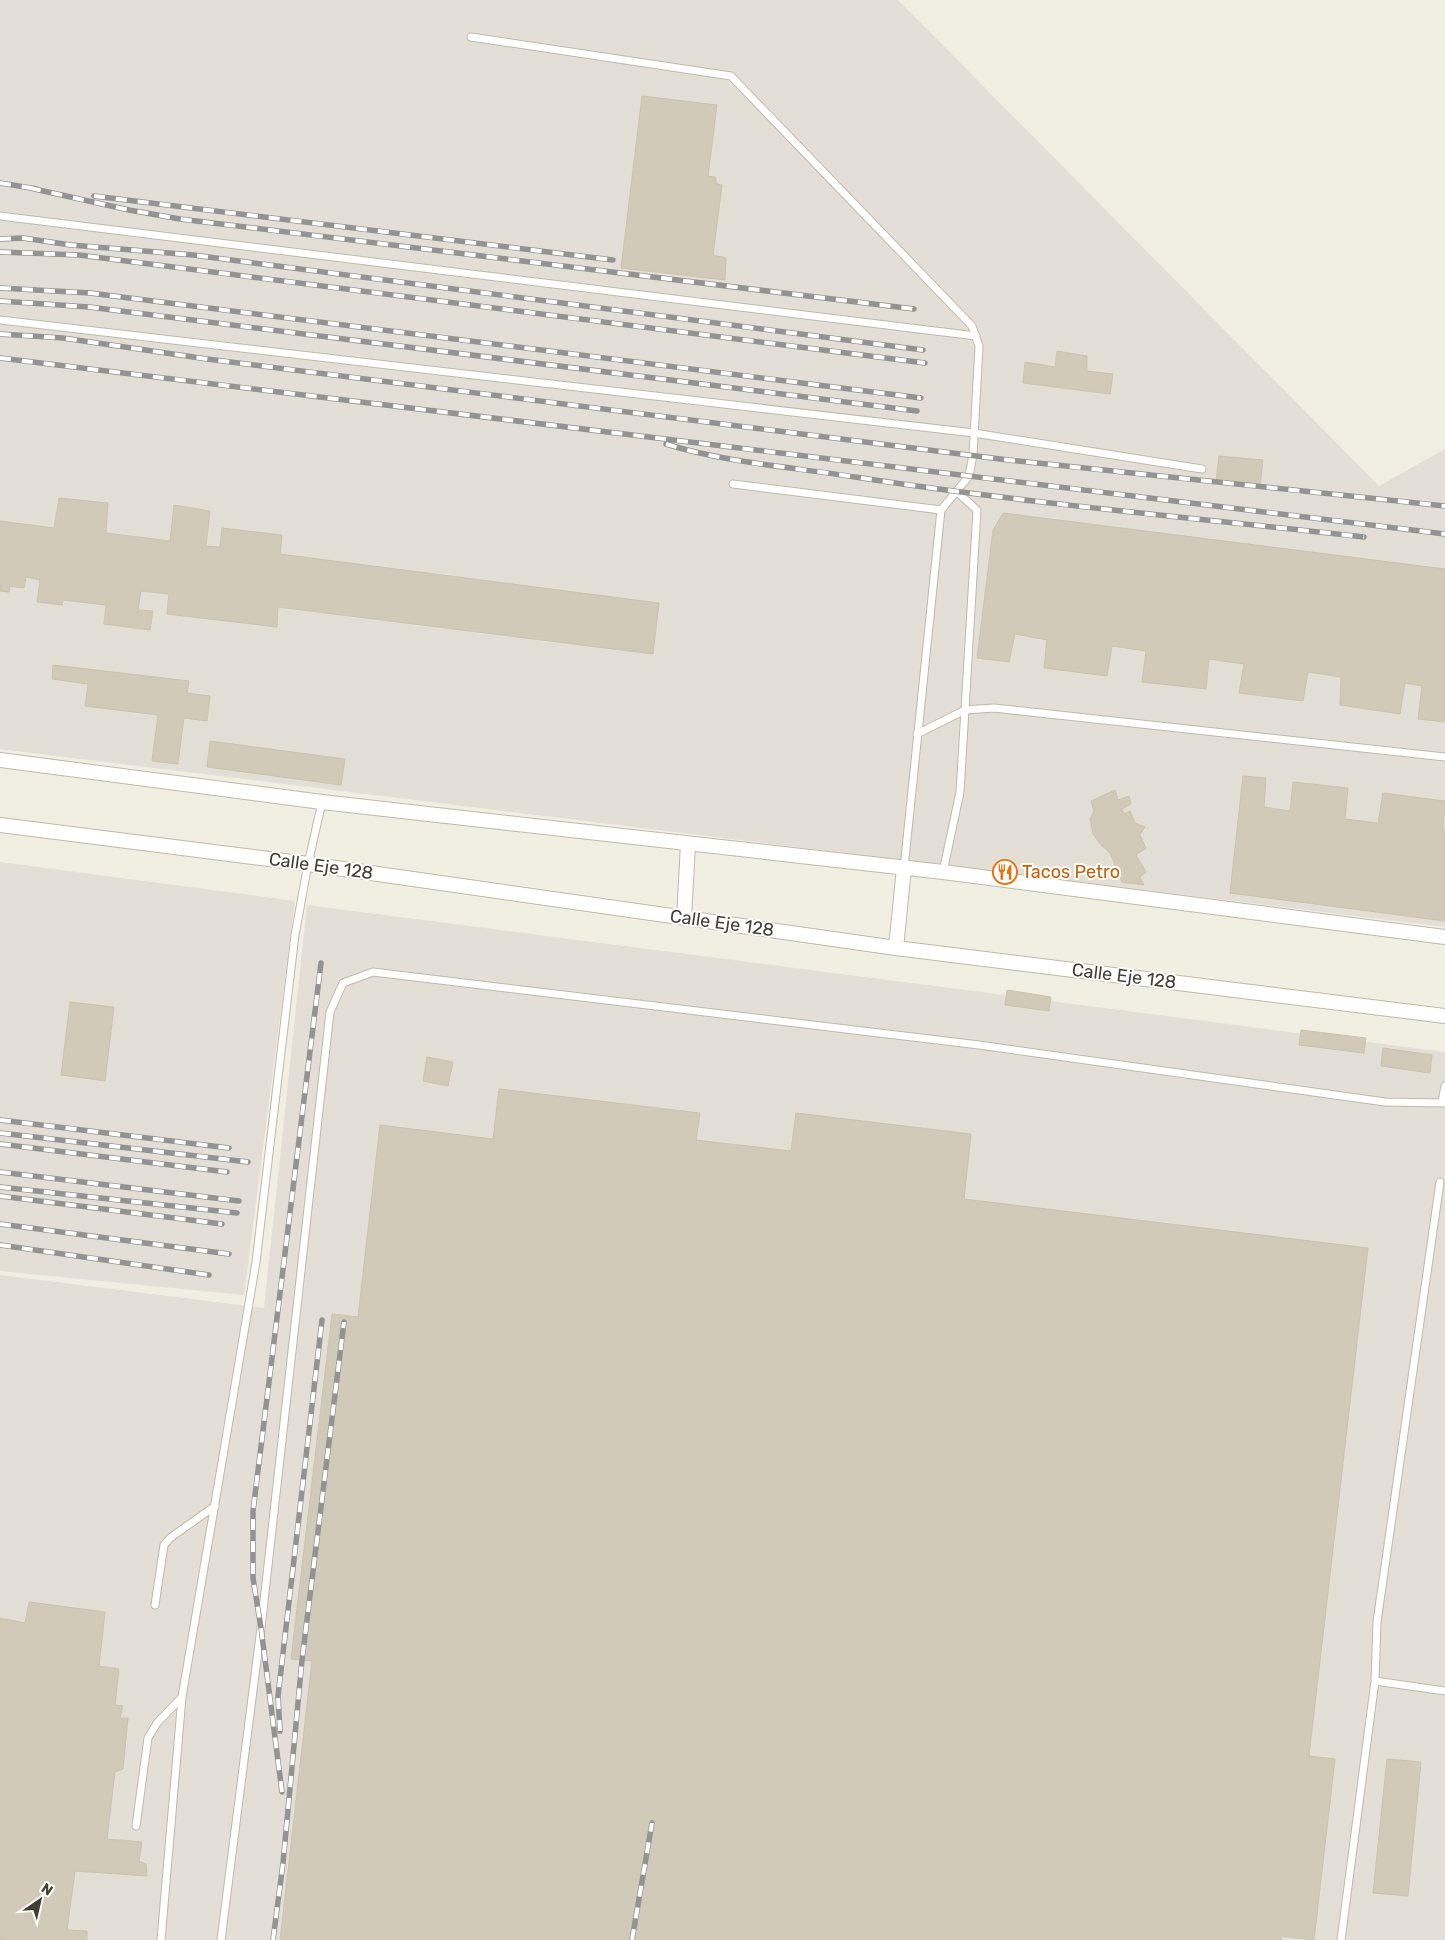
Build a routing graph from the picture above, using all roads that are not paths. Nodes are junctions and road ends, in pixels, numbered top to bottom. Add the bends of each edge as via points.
1 (471, 37) dead end
2 (0, 216) edge
3 (0, 320) edge
4 (976, 336) junction
5 (974, 434) junction
6 (1202, 469) dead end
7 (733, 484) dead end
8 (957, 492) junction
9 (941, 510) junction
10 (965, 710) junction
11 (917, 734) junction
12 (1445, 758) edge
13 (0, 760) edge
14 (322, 802) junction
15 (0, 825) edge
16 (688, 844) junction
17 (308, 864) junction
18 (904, 868) junction
19 (943, 872) junction
20 (684, 918) junction
21 (1445, 937) edge
22 (896, 948) junction
23 (1445, 1016) edge
24 (1445, 1086) edge
25 (1443, 1103) edge
26 (1440, 1182) dead end
27 (215, 1506) junction
28 (155, 1605) dead end
29 (1375, 1681) junction
30 (1445, 1692) edge
31 (182, 1697) junction
32 (136, 1826) dead end
33 (161, 1940) edge
34 (221, 1940) edge
35 (1341, 1940) edge

1 - 4 lane via 731,76 972,326
2 - 4 lane
3 - 5 lane
4 - 5 lane via 979,346
5 - 6 lane
5 - 8 lane via 969,476
7 - 9 lane
8 - 9 lane
8 - 10 lane via 977,510
9 - 11 lane
10 - 11 lane
10 - 12 lane via 994,708
10 - 19 lane via 960,792
11 - 18 lane
13 - 14 street
14 - 16 street
14 - 17 lane
15 - 17 street, Calle Eje 128
16 - 18 street
16 - 20 street
17 - 20 street, Calle Eje 128
17 - 27 lane via 295,935 256,1262
18 - 19 street
18 - 22 street
19 - 21 street
20 - 22 street, Calle Eje 128
22 - 23 street, Calle Eje 128
24 - 25 lane
25 - 34 lane via 1386,1102 979,1045 373,972 343,983 330,1012 262,1628
26 - 29 lane via 1377,1622
27 - 28 lane via 164,1545
27 - 31 lane
29 - 30 lane
29 - 35 lane
31 - 32 lane via 148,1738
31 - 33 lane

